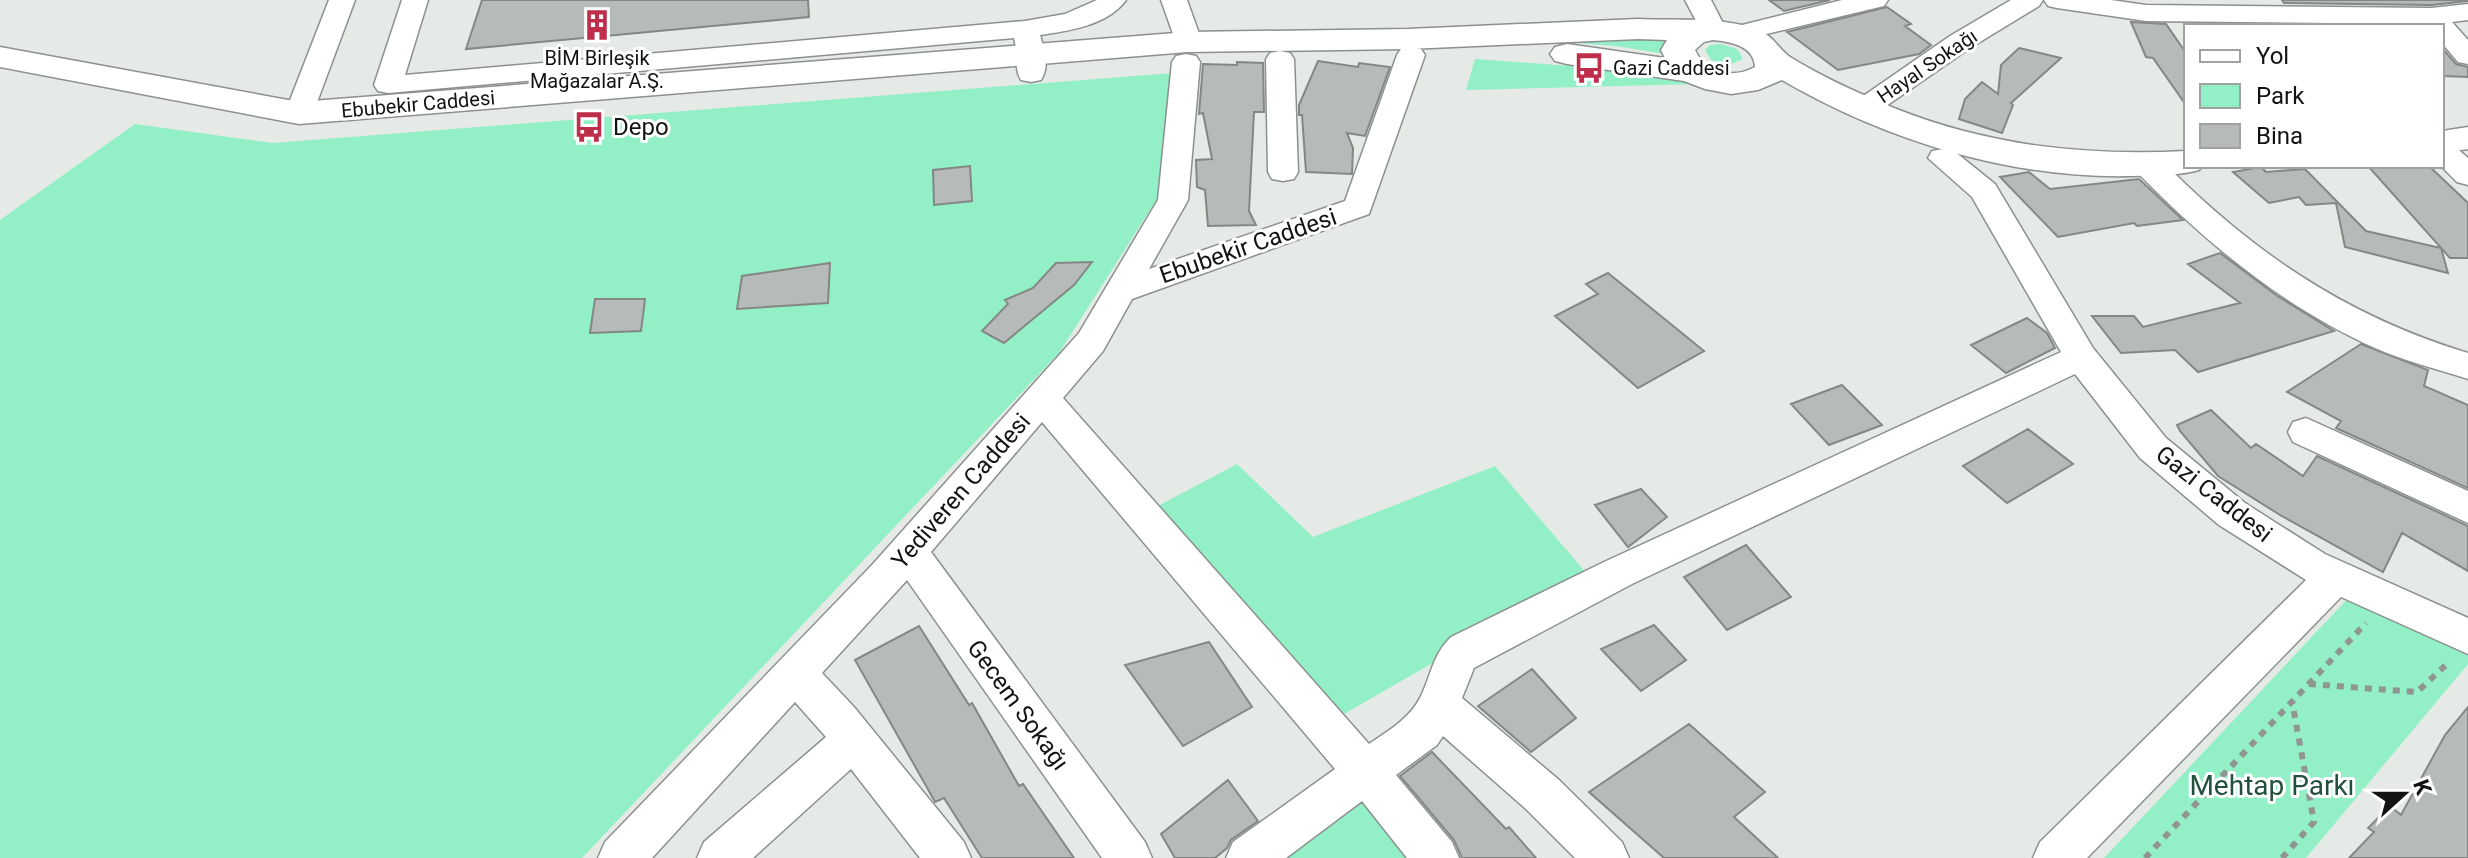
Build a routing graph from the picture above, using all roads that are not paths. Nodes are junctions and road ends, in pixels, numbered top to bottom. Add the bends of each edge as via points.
1 (342, 0) edge
2 (415, 0) edge
3 (1011, 0) edge
4 (1113, 0) edge
5 (1174, 0) edge
6 (1875, 0) edge
7 (2030, 0) edge
8 (2057, 0) edge
9 (1069, 11) edge
10 (2468, 12) edge
11 (2432, 17) edge
12 (1712, 24) edge
13 (2444, 30) edge
14 (1026, 47) junction
15 (1409, 47) junction
16 (1187, 52) junction
17 (2468, 56) edge
18 (0, 57) edge
19 (1280, 59) junction
20 (1694, 72) junction
21 (1760, 72) junction
22 (0, 84) edge
23 (1866, 107) junction
24 (292, 123) junction
25 (2468, 138) edge
26 (2444, 142) edge
27 (2444, 152) edge
28 (1943, 158) junction
29 (2184, 162) edge
30 (2147, 164) junction
31 (1283, 172) dead end
32 (2468, 175) edge
33 (1121, 291) junction
34 (2081, 357) junction
35 (2468, 366) edge
36 (1042, 398) junction
37 (2306, 432) dead end
38 (2468, 508) edge
39 (908, 551) junction
40 (2335, 577) junction
41 (2468, 637) edge
42 (795, 673) junction
43 (1439, 703) junction
44 (853, 740) junction
45 (1365, 771) junction
46 (621, 858) edge
47 (720, 858) edge
48 (948, 858) edge
49 (1129, 858) edge
50 (1249, 858) edge
51 (1436, 858) edge
52 (1606, 858) edge
53 (2056, 858) edge

1 - 24 street
2 - 14 street, Ebubekir Caddesi via 388,85
3 - 14 street
4 - 9 street via 1103,8
5 - 16 street
6 - 12 street
7 - 23 street, Hayal Sokağı
8 - 11 street via 2146,13
9 - 14 street
10 - 11 street
12 - 15 main road, Ebubekir Caddesi via 1559,31
12 - 20 main road via 1688,36 1678,50
12 - 21 main road via 1766,48
13 - 17 street
14 - 16 main road, Ebubekir Caddesi
14 - 24 main road, Ebubekir Caddesi
15 - 16 main road, Ebubekir Caddesi
15 - 19 main road, Ebubekir Caddesi
15 - 20 main road, Ebubekir Caddesi via 1556,53
15 - 33 street, Ebubekir Caddesi via 1358,207
16 - 19 main road, Ebubekir Caddesi
16 - 33 street, Yediveren Caddesi via 1173,200
18 - 24 main road, Ebubekir Caddesi
19 - 31 street
20 - 21 main road, Ebubekir Caddesi via 1714,81
21 - 23 main road via 1797,76
21 - 28 main road
22 - 24 main road, Ebubekir Caddesi
23 - 28 main road
23 - 30 main road via 2006,155 2084,164
25 - 26 main road
27 - 32 street
28 - 34 street, Gazi Caddesi via 1984,191
29 - 30 main road
30 - 35 street via 2250,258 2320,306 2388,340
33 - 36 street, Yediveren Caddesi via 1091,342
34 - 40 street, Gazi Caddesi via 2153,448 2232,514
34 - 43 street via 1618,573 1466,650 1446,675
36 - 39 street, Yediveren Caddesi
36 - 45 street
37 - 38 street
39 - 42 street, Yediveren Caddesi
39 - 49 street, Gecem Sokağı
40 - 41 street, Gazi Caddesi
40 - 53 street
42 - 44 street
42 - 46 street, Yediveren Caddesi
43 - 45 street via 1422,731
43 - 52 street
44 - 47 street
44 - 48 street
45 - 50 street
45 - 51 street

